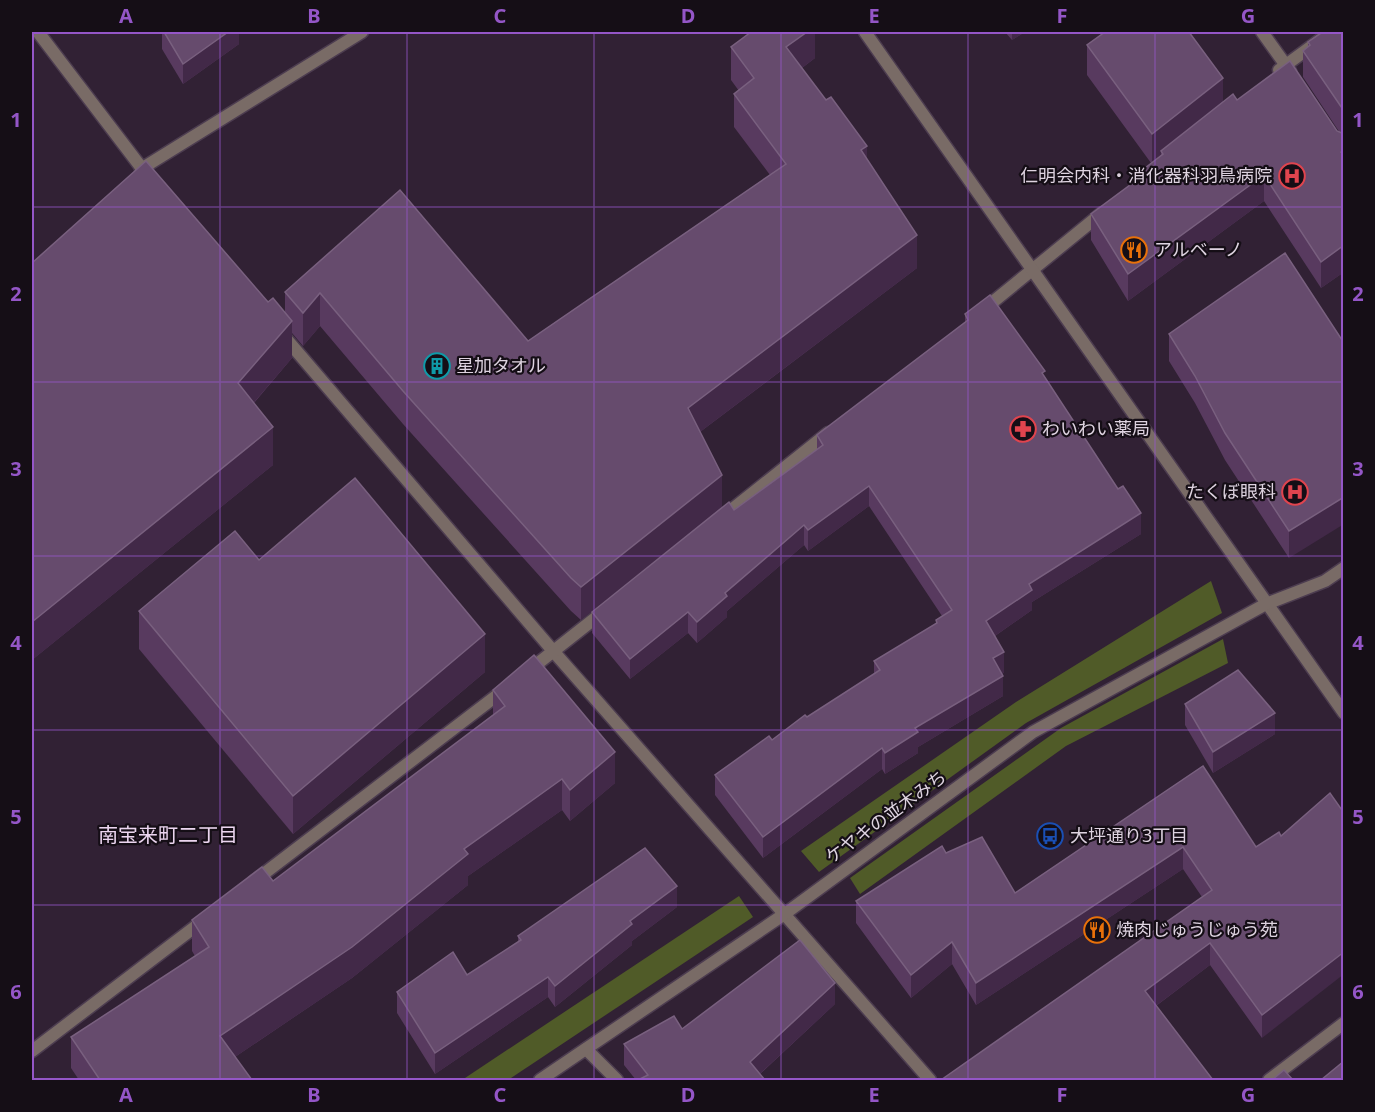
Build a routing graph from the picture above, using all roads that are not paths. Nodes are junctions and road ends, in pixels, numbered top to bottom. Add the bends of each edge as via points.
1 (38, 32) edge
2 (362, 32) edge
3 (865, 32) edge
4 (1262, 32) edge
5 (1331, 32) edge
6 (1286, 65) junction
7 (1268, 80) edge
8 (1299, 84) edge
9 (141, 169) junction
10 (156, 187) edge
11 (1113, 204) edge
12 (1032, 271) junction
13 (976, 315) edge
14 (273, 324) edge
15 (835, 428) edge
16 (713, 525) edge
17 (1344, 568) edge
18 (1266, 604) junction
19 (610, 607) edge
20 (554, 652) junction
21 (1344, 713) edge
22 (240, 892) edge
23 (212, 914) edge
24 (786, 914) junction
25 (1342, 1028) edge
26 (586, 1049) junction
27 (32, 1052) edge
28 (540, 1080) edge
29 (617, 1080) edge
30 (930, 1080) edge
31 (1269, 1080) edge

1 - 9 street
2 - 9 street
3 - 12 street
4 - 6 street
5 - 6 street
6 - 7 street
6 - 8 street
9 - 10 street
11 - 12 street
12 - 13 street
12 - 18 street
14 - 20 street
15 - 16 street
17 - 18 street, ケヤキの並木みち via 1324,581
18 - 21 street
18 - 24 street, ケヤキの並木みち via 1033,732
19 - 20 street
20 - 22 street
20 - 24 street
23 - 27 street
24 - 26 street, ケヤキの並木みち
24 - 30 street
25 - 31 street
26 - 28 street, ケヤキの並木みち
26 - 29 street

